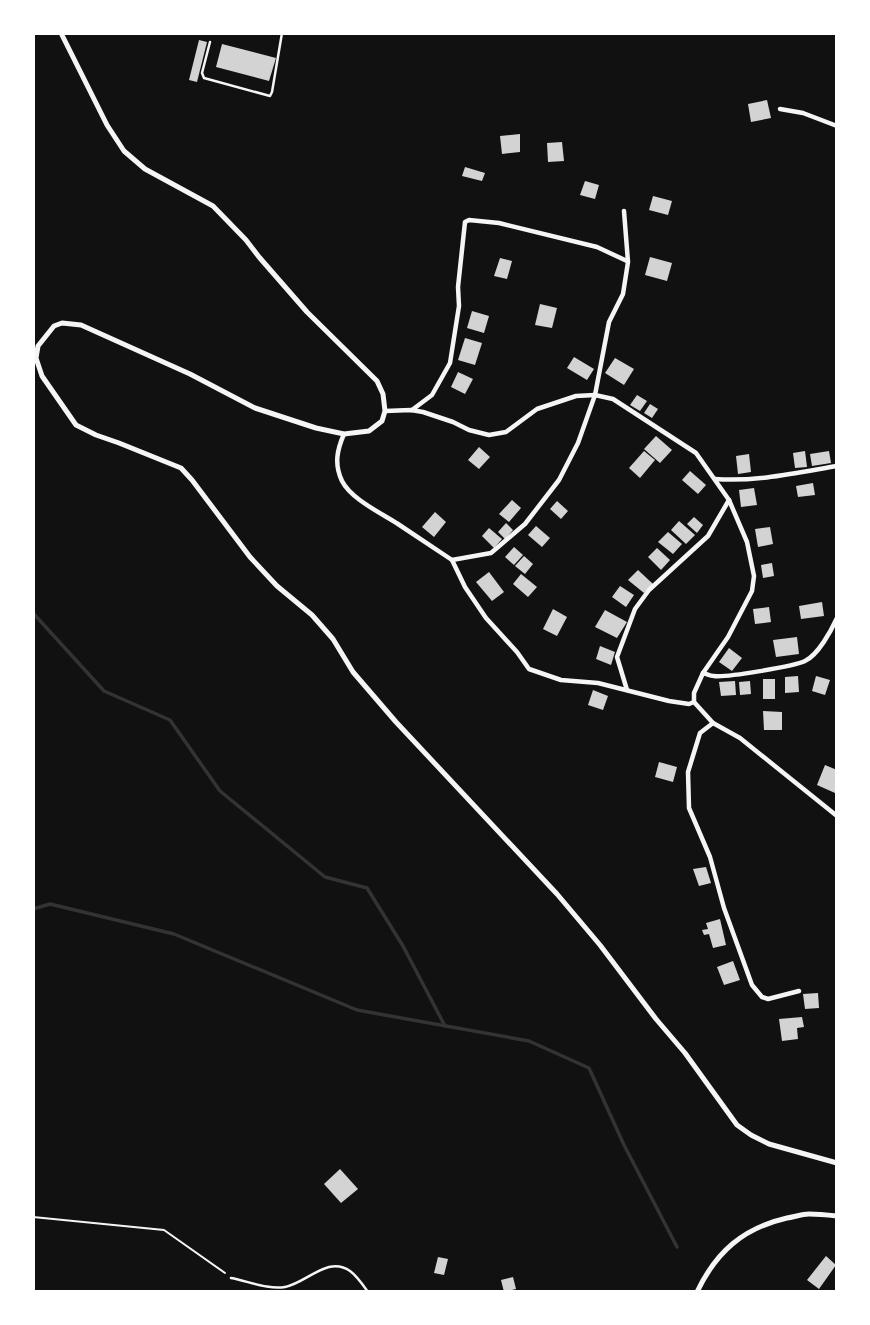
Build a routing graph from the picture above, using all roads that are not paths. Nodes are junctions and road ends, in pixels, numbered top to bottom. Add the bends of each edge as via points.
1 (61, 33) edge
2 (282, 33) edge
3 (210, 42) dead end
4 (780, 109) dead end
5 (837, 126) edge
6 (624, 211) dead end
7 (628, 262) junction
8 (595, 395) junction
9 (411, 410) junction
10 (385, 411) junction
11 (344, 434) junction
12 (837, 466) edge
13 (714, 479) junction
14 (729, 500) junction
15 (452, 561) junction
16 (837, 618) edge
17 (704, 673) junction
18 (627, 690) junction
19 (695, 702) junction
20 (713, 723) junction
21 (837, 816) edge
22 (799, 991) dead end
23 (837, 1163) edge
24 (837, 1216) edge
25 (231, 1278) road end
26 (369, 1292) edge
27 (696, 1292) edge

1 - 10 street via 124,151 145,169 213,206 307,312 377,381
2 - 3 lane via 270,96 204,78
4 - 5 street
6 - 7 street
7 - 8 street via 623,295 609,322
7 - 9 street via 597,247 524,229 465,222 450,363 432,395
8 - 9 street via 537,409 506,432 489,435
8 - 13 street via 613,399 696,453
8 - 15 street via 559,481 524,524 491,553
9 - 10 street
10 - 11 street via 382,421 369,431
11 - 15 street via 336,459 343,483 358,499
11 - 23 street via 255,408 81,325 54,326 38,346 36,358 42,376 76,425 181,468 192,480 250,557 312,615 387,712 600,945 737,1125 769,1144
12 - 13 street via 772,478
13 - 14 street
14 - 17 street via 747,542 754,576 752,591
14 - 18 street via 708,536 649,590 635,609 617,657
15 - 18 street via 486,618 529,669 561,680
16 - 17 street via 807,661 714,677
17 - 19 street via 694,693
18 - 19 street via 668,701
19 - 20 street
20 - 21 street via 740,738
20 - 22 street via 700,733 688,772 689,808 752,985 768,999
24 - 27 street via 807,1214 752,1230 707,1270
25 - 26 lane via 285,1287 330,1266 341,1267 351,1271

